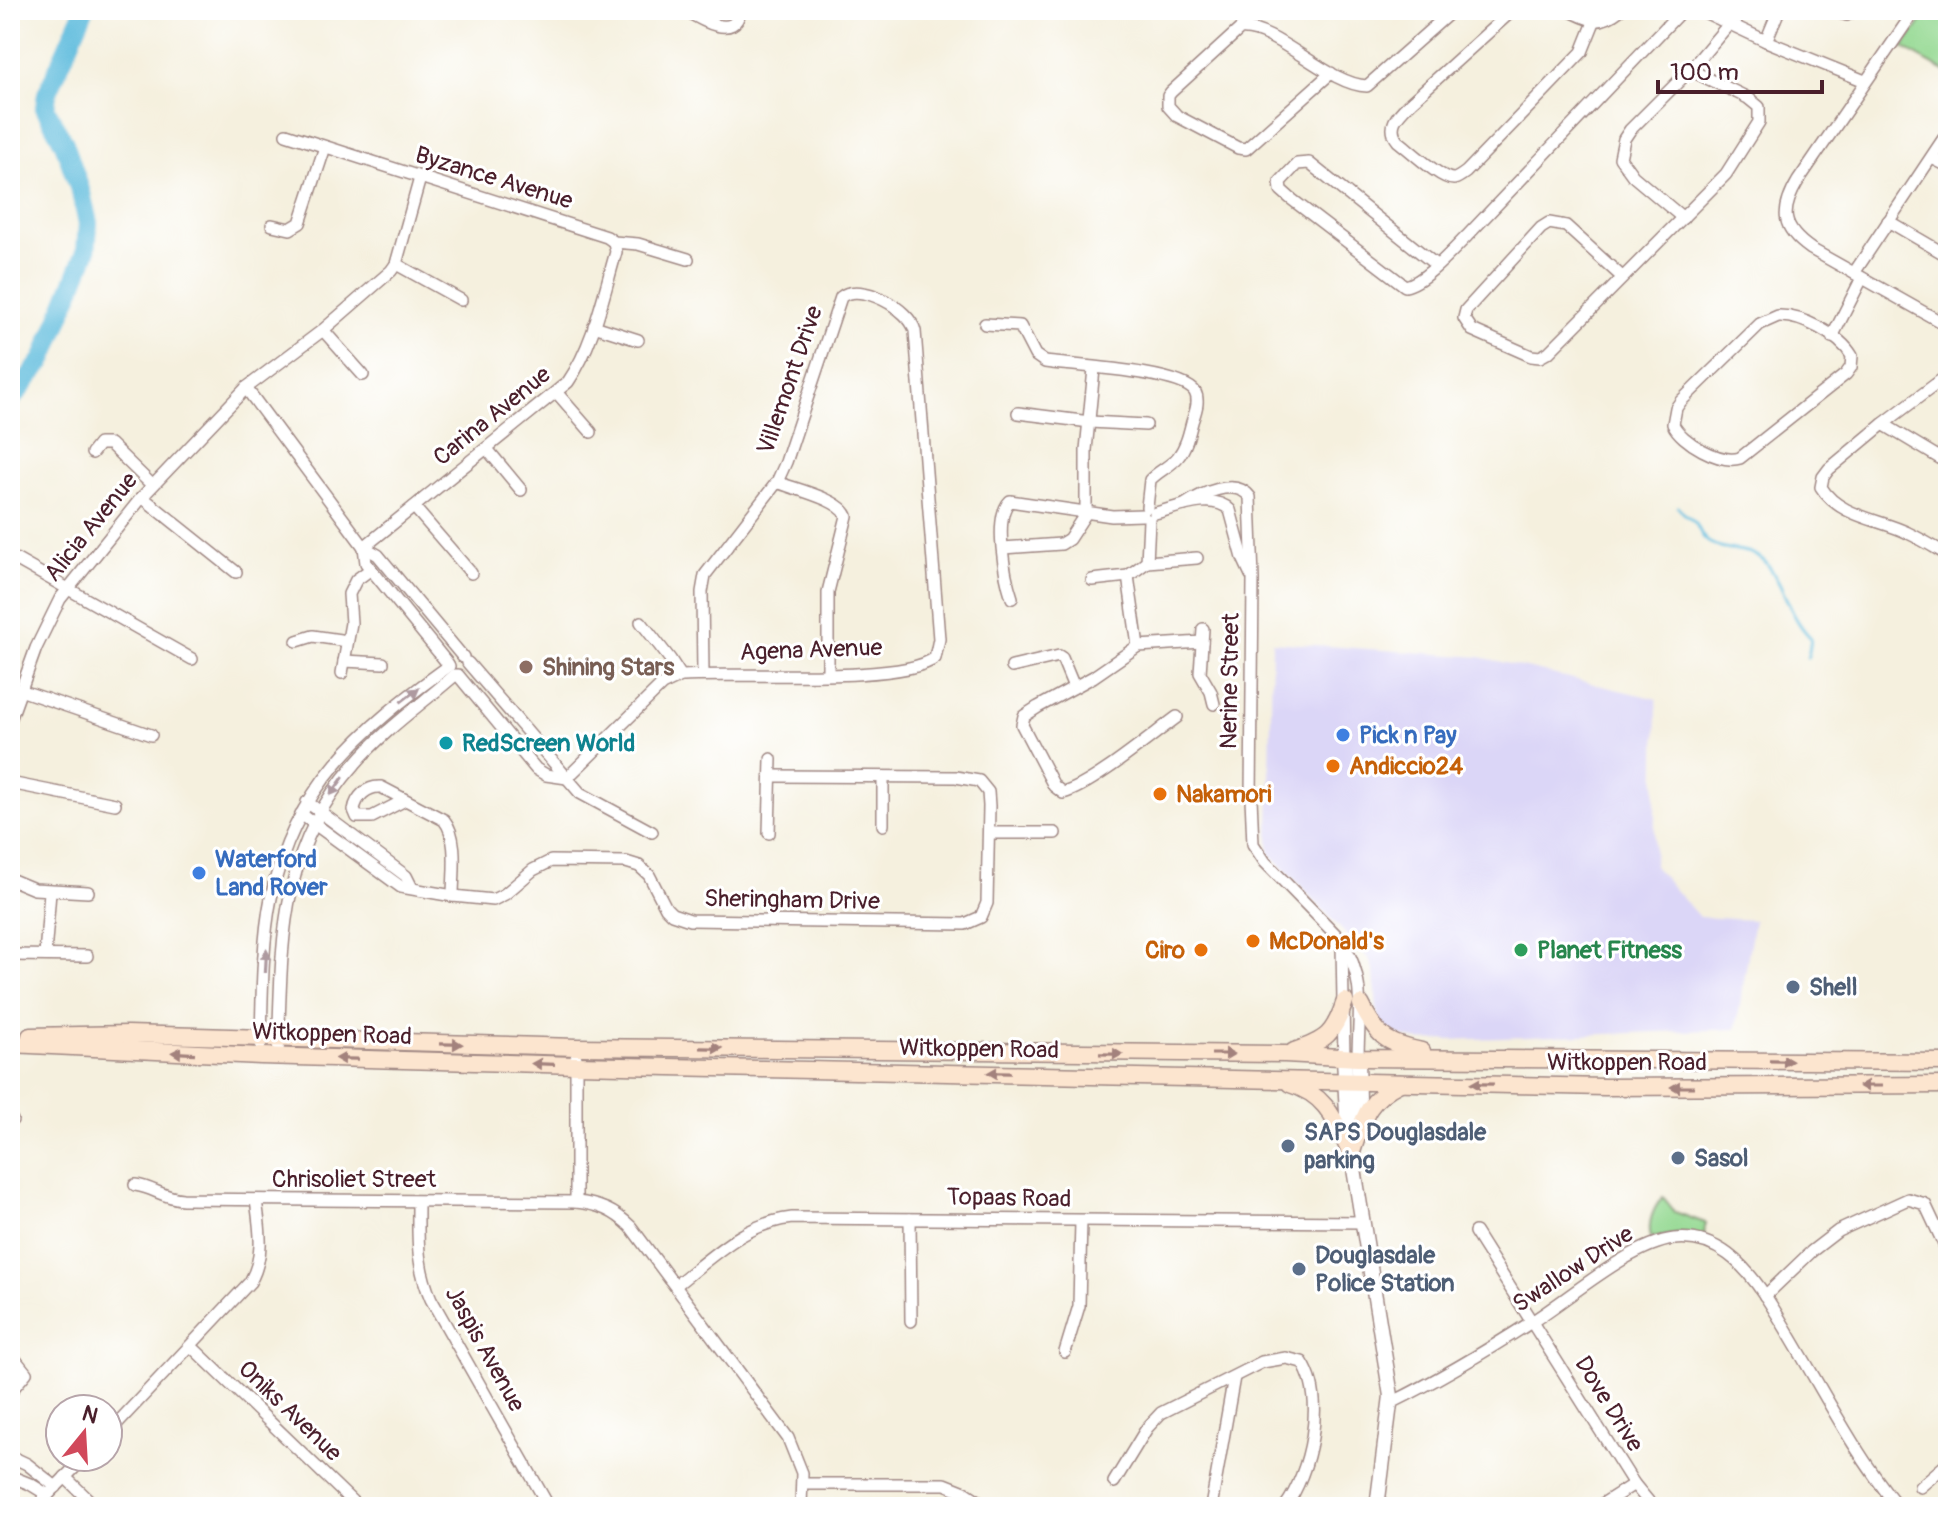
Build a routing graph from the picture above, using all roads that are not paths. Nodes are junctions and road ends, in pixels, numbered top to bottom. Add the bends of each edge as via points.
1 (685, 10) edge
2 (740, 10) edge
3 (1453, 10) edge
4 (1513, 10) edge
5 (1568, 10) edge
6 (1620, 10) edge
7 (1682, 10) edge
8 (1700, 10) edge
9 (1779, 10) edge
10 (1828, 10) edge
11 (1856, 10) edge
12 (1915, 10) edge
13 (1594, 22) junction
14 (1729, 24) junction
15 (1766, 41) junction
16 (1690, 70) junction
17 (1331, 73) junction
18 (1865, 81) junction
19 (1948, 132) edge
20 (286, 134) dead end
21 (325, 147) junction
22 (1932, 158) junction
23 (1948, 166) edge
24 (420, 178) junction
25 (1683, 218) junction
26 (1888, 221) junction
27 (272, 225) dead end
28 (614, 242) junction
29 (1948, 256) edge
30 (688, 259) dead end
31 (396, 264) junction
32 (1436, 265) junction
33 (1858, 276) junction
34 (1622, 277) junction
35 (461, 300) dead end
36 (985, 324) dead end
37 (594, 326) junction
38 (1948, 326) edge
39 (323, 330) junction
40 (1832, 337) junction
41 (638, 340) dead end
42 (1094, 369) junction
43 (363, 375) dead end
44 (1947, 378) edge
45 (246, 388) junction
46 (557, 393) junction
47 (1018, 413) dead end
48 (1090, 422) junction
49 (1883, 424) junction
50 (1146, 425) dead end
51 (591, 432) dead end
52 (487, 449) junction
53 (92, 453) dead end
54 (1948, 463) edge
55 (777, 482) junction
56 (152, 485) junction
57 (1230, 487) junction
58 (521, 490) dead end
59 (142, 497) junction
60 (1224, 504) junction
61 (1184, 505) junction
62 (414, 507) junction
63 (1086, 513) junction
64 (1149, 514) junction
65 (364, 547) junction
66 (1003, 548) junction
67 (1946, 554) edge
68 (10, 556) edge
69 (1197, 558) dead end
70 (1147, 562) junction
71 (371, 569) junction
72 (236, 572) dead end
73 (471, 573) dead end
74 (1128, 576) junction
75 (1253, 579) junction
76 (1092, 580) dead end
77 (67, 588) junction
78 (1012, 598) dead end
79 (418, 603) junction
80 (406, 612) junction
81 (641, 622) dead end
82 (297, 641) dead end
83 (347, 641) junction
84 (1138, 646) junction
85 (938, 653) joint
86 (192, 659) dead end
87 (466, 660) junction
88 (383, 663) dead end
89 (1012, 667) dead end
90 (453, 670) junction
91 (703, 674) junction
92 (828, 674) junction
93 (681, 676) junction
94 (1074, 687) junction
95 (20, 690) junction
96 (12, 702) edge
97 (1214, 704) dead end
98 (507, 709) junction
99 (383, 716) junction
100 (1177, 717) dead end
101 (10, 720) edge
102 (494, 720) junction
103 (392, 728) junction
104 (151, 735) dead end
105 (771, 759) dead end
106 (771, 776) junction
107 (567, 778) junction
108 (883, 778) junction
109 (10, 783) edge
110 (405, 800) dead end
111 (307, 802) junction
112 (115, 804) dead end
113 (320, 812) junction
114 (301, 814) junction
115 (314, 823) junction
116 (883, 825) dead end
117 (652, 832) dead end
118 (769, 833) dead end
119 (989, 833) junction
120 (1055, 833) dead end
121 (10, 879) edge
122 (412, 888) junction
123 (50, 892) junction
124 (88, 892) dead end
125 (453, 896) junction
126 (10, 955) edge
127 (45, 955) junction
128 (87, 956) dead end
129 (1353, 1002) junction
130 (10, 1037) edge
131 (10, 1044) edge
132 (576, 1047) junction
133 (261, 1048) junction
134 (279, 1048) junction
135 (1285, 1054) junction
136 (1351, 1058) junction
137 (1467, 1058) junction
138 (1948, 1062) edge
139 (576, 1065) junction
140 (1269, 1079) junction
141 (1351, 1081) junction
142 (1402, 1082) junction
143 (1948, 1085) edge
144 (1352, 1152) junction
145 (135, 1185) dead end
146 (256, 1200) junction
147 (418, 1202) junction
148 (576, 1202) junction
149 (910, 1219) junction
150 (1081, 1221) junction
151 (1363, 1222) junction
152 (1475, 1232) dead end
153 (1948, 1253) edge
154 (676, 1285) junction
155 (1765, 1296) junction
156 (911, 1321) dead end
157 (1532, 1322) junction
158 (191, 1346) junction
159 (1065, 1352) dead end
160 (10, 1353) edge
161 (1234, 1377) junction
162 (10, 1392) edge
163 (1391, 1403) junction
164 (124, 1416) edge
165 (10, 1456) edge
166 (1946, 1470) edge
167 (69, 1473) edge
168 (13, 1476) edge
169 (65, 1477) junction
170 (1114, 1482) dead end
171 (803, 1484) junction
172 (1634, 1484) junction
173 (1920, 1487) dead end
174 (52, 1491) junction
175 (37, 1506) edge
176 (96, 1507) edge
177 (358, 1507) edge
178 (549, 1507) edge
179 (801, 1507) edge
180 (988, 1507) edge
181 (1211, 1507) edge
182 (1285, 1507) edge
183 (1377, 1507) edge
184 (1598, 1507) edge
185 (1653, 1507) edge
186 (1898, 1507) edge

1 - 2 street via 732,27
3 - 17 street via 1372,84 1359,86
4 - 13 street via 1411,102 1393,125 1398,141 1450,178 1466,172 1582,52
5 - 13 street
6 - 13 street
7 - 32 street
8 - 14 street
9 - 15 street
10 - 11 street via 1847,15
12 - 18 street
14 - 15 street
14 - 16 street
15 - 18 street
16 - 25 street via 1630,130 1620,158 1633,176
16 - 25 street via 1755,103 1760,117 1726,174
17 - 17 street via 1244,29 1171,92 1168,106 1177,116 1246,149
18 - 33 street via 1798,181 1786,211 1791,232
19 - 22 street
20 - 21 street, Byzance Avenue
21 - 24 street, Byzance Avenue
21 - 27 street via 300,223 287,229
22 - 23 street
22 - 26 street
24 - 28 street, Byzance Avenue
24 - 31 street
25 - 34 street
26 - 29 street
26 - 33 street
28 - 30 street, Byzance Avenue
28 - 37 street, Carina Avenue via 616,252
31 - 35 street
31 - 39 street, Alicia Avenue
32 - 32 street via 1309,163 1297,164 1280,182 1290,198 1405,286
33 - 38 street
33 - 40 street
34 - 34 street via 1566,226 1549,223 1464,318 1472,330 1540,357
36 - 42 street via 1020,326 1035,355 1045,362
37 - 41 street
37 - 46 street, Carina Avenue via 579,366
39 - 43 street
39 - 45 street, Alicia Avenue
40 - 40 street via 1848,349 1851,367 1747,454 1734,460 1720,457 1686,441 1675,429 1681,401 1766,319 1792,317
42 - 48 street
42 - 64 street via 1166,377 1196,394 1185,445 1150,480
44 - 49 street
45 - 56 street, Alicia Avenue
45 - 65 street
46 - 51 street
46 - 52 street, Carina Avenue
47 - 48 street
48 - 50 street
48 - 63 street
49 - 54 street
49 - 67 street via 1829,469 1821,487 1860,517 1909,533
52 - 58 street
52 - 62 street, Carina Avenue
53 - 56 street via 99,444 110,444
55 - 85 street, Villemont Drive via 841,297 861,292 905,312 914,323 917,343
55 - 91 street, Villemont Drive via 705,575
55 - 92 street via 834,503 846,513 828,592
56 - 59 street, Alicia Avenue
57 - 60 street
57 - 61 street
57 - 75 street, Nerine Street via 1241,488 1250,497
59 - 72 street
59 - 77 street, Alicia Avenue
60 - 61 street
60 - 75 street, Nerine Street
61 - 64 street
62 - 65 street, Carina Avenue
62 - 73 street
63 - 64 street
63 - 66 street via 1065,542
63 - 66 street via 1010,501 1002,517
64 - 70 street
65 - 71 street
65 - 79 street via 378,555
66 - 78 street
68 - 77 street
69 - 70 street
70 - 74 street
71 - 80 street
71 - 83 street via 351,589
74 - 76 street
74 - 84 street
75 - 129 street, Nerine Street via 1253,844 1342,941 1355,967
77 - 86 street
77 - 95 street, Alicia Avenue
79 - 80 street
79 - 87 street
80 - 90 street
81 - 93 street
82 - 83 street via 313,636
83 - 88 street via 343,667
84 - 94 street
84 - 97 street via 1203,636 1200,673
85 - 92 street, Agena Avenue via 917,667
87 - 90 street via 456,656
87 - 90 street via 465,673
87 - 98 street
89 - 94 street via 1059,656
99 -> 90 street
90 - 102 street
90 - 103 street
91 - 92 street, Agena Avenue
91 - 93 street, Agena Avenue
93 - 107 street, Agena Avenue via 662,685
94 - 100 street via 1028,713 1022,725 1054,786 1063,793
95 - 96 street, Alicia Avenue
95 - 104 street
96 - 101 street, Alicia Avenue
98 - 102 street
98 - 107 street
99 - 103 street
99 - 111 street via 342,754
102 - 107 street via 536,769
103 -> 113 street via 355,763
105 - 106 street
106 - 108 street, Sheringham Drive
106 - 118 street
107 - 117 street via 580,793
108 - 116 street
108 - 119 street, Sheringham Drive via 979,781 989,797
109 - 112 street
110 - 125 street via 449,826
111 - 113 street
111 - 114 street
113 - 115 street
113 - 122 street via 406,876
114 - 115 street, Sheringham Drive
133 -> 114 street via 271,900
115 - 122 street, Sheringham Drive via 401,887
115 - 134 street via 286,907
119 - 120 street
119 - 125 street, Sheringham Drive via 985,912 965,924 690,920 666,908 644,870 616,861 551,861 493,900
121 - 123 street
122 - 125 street, Sheringham Drive
123 - 124 street
123 - 127 street
126 - 127 street
127 - 128 street
129 - 135 main road via 1331,1033
129 - 136 street, Nerine Street
129 - 137 main road via 1390,1042
130 - 133 main road, Witkoppen Road via 128,1034
133 -> 131 main road, Witkoppen Road
134 -> 132 main road, Witkoppen Road
132 -> 135 main road, Witkoppen Road
132 - 139 street
133 - 134 main road, Witkoppen Road
139 -> 134 main road, Witkoppen Road
135 - 136 main road, Witkoppen Road
136 - 137 main road, Witkoppen Road
136 - 141 street
137 -> 138 main road, Witkoppen Road
140 -> 139 main road, Witkoppen Road
139 - 148 street
140 - 141 main road, Witkoppen Road
140 - 144 main road via 1307,1090 1324,1102
141 - 142 main road, Witkoppen Road
141 - 144 street via 1358,1123
143 -> 142 main road, Witkoppen Road
142 - 144 main road via 1370,1106
144 - 151 street
145 - 146 street, Chrisoliet Street via 175,1199
146 - 147 street, Chrisoliet Street
146 - 158 street via 261,1249 253,1276
147 - 148 street, Chrisoliet Street
147 - 178 street, Jaspis Avenue via 419,1268 426,1289
148 - 154 street, Chrisoliet Street via 616,1213
149 - 150 street, Topaas Road
149 - 154 street, Topaas Road via 806,1217 767,1222 739,1236
149 - 156 street
150 - 151 street, Topaas Road
150 - 159 street via 1079,1306
151 - 163 street
152 - 157 street, Dove Drive
153 - 155 street via 1925,1204 1908,1199 1838,1231
154 - 171 street, Chrisoliet Street via 788,1438
155 - 157 street, Swallow Drive via 1723,1250 1676,1239 1636,1252
155 - 186 street, Swallow Drive via 1870,1472
157 - 163 street, Swallow Drive
157 - 172 street, Dove Drive
158 - 164 street
158 - 177 street, Oniks Avenue
160 - 162 street via 26,1373
161 - 170 street via 1157,1416
161 - 181 street
161 - 182 street via 1262,1362 1286,1358 1302,1362 1310,1379 1314,1404 1309,1447
163 - 183 street
165 - 174 street via 27,1464
166 - 173 street
167 - 169 street
168 - 174 street
168 - 175 street
169 - 174 street
169 - 176 street
171 - 179 street, Chrisoliet Street
171 - 180 street via 945,1484
172 - 184 street
172 - 185 street, Dove Drive
174 - 175 street

